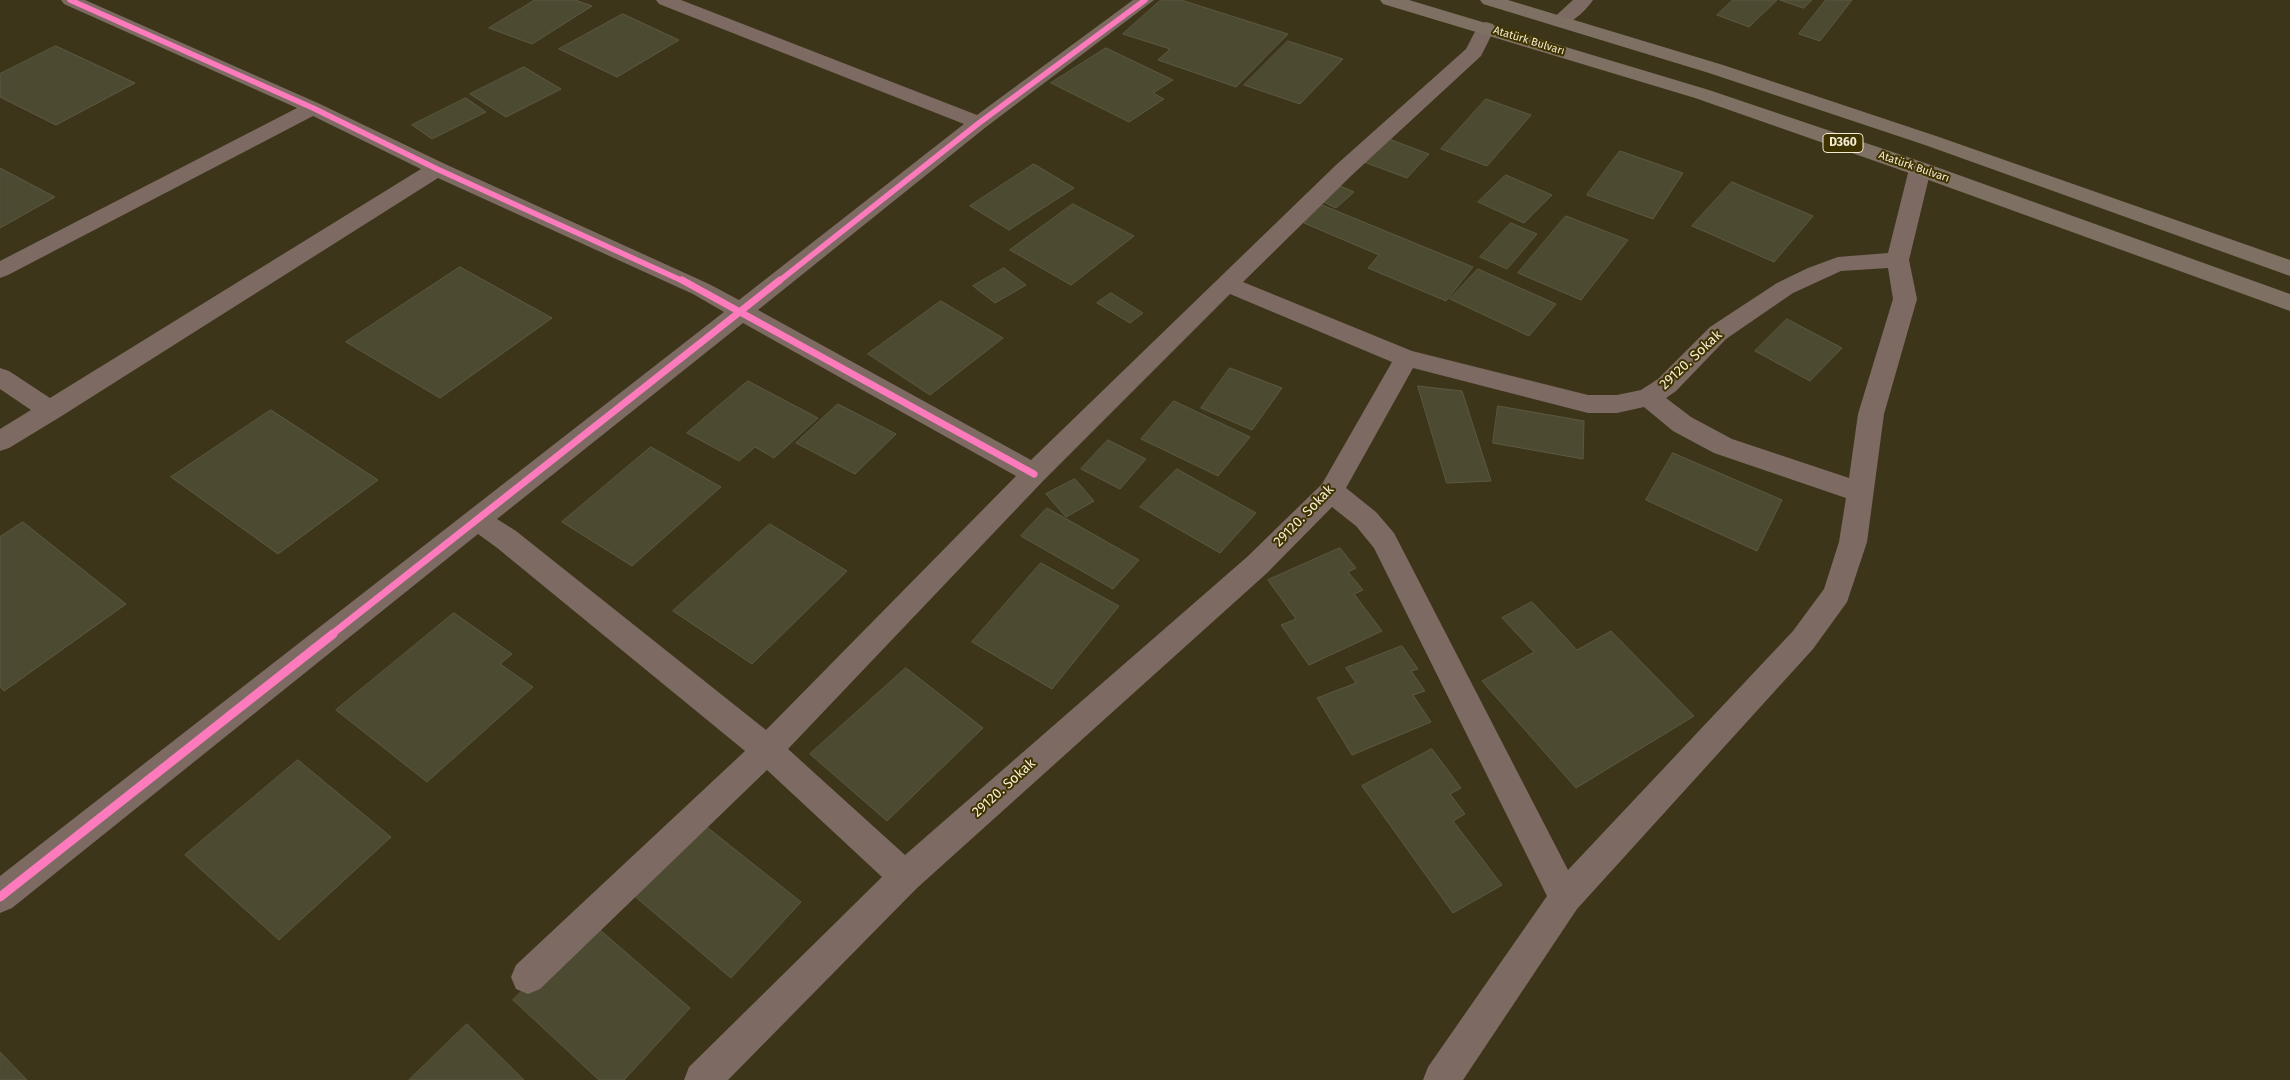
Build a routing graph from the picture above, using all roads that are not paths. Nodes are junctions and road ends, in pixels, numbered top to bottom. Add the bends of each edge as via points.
1 (70, 0) edge
2 (665, 0) edge
3 (1145, 0) edge
4 (1390, 0) edge
5 (1489, 0) edge
6 (1582, 0) edge
7 (1559, 21) junction
8 (1486, 28) junction
9 (313, 108) junction
10 (979, 123) junction
11 (437, 169) junction
12 (1920, 169) junction
13 (1898, 260) junction
14 (2290, 268) edge
15 (0, 270) edge
16 (1227, 284) junction
17 (2290, 303) edge
18 (742, 310) junction
19 (1406, 358) junction
20 (0, 377) edge
21 (1648, 397) junction
22 (51, 411) junction
23 (0, 441) edge
24 (1034, 474) junction
25 (1331, 491) junction
26 (1860, 492) junction
27 (478, 520) junction
28 (767, 750) junction
29 (905, 876) junction
30 (0, 896) edge
31 (1566, 898) junction
32 (528, 977) dead end
33 (702, 1080) edge
34 (1441, 1080) edge

1 - 9 street
2 - 10 street
3 - 10 street
4 - 8 highway, Atatürk Bulvarı / D360
5 - 7 highway, D360
6 - 7 street
7 - 14 highway, D360 via 1932,141
8 - 12 highway, Atatürk Bulvarı / D360 via 1702,94
8 - 16 street via 1474,52 1344,170
9 - 11 street
9 - 15 street
10 - 18 street
11 - 18 street
11 - 22 street
12 - 13 street
12 - 17 highway, Atatürk Bulvarı / D360
13 - 21 street, 29120. Sokak via 1838,264 1785,288 1718,332 1667,385
13 - 26 street via 1905,299 1871,414
16 - 19 street
16 - 24 street
18 - 24 street
18 - 27 street
19 - 21 street, 29120. Sokak via 1588,404 1617,404
19 - 25 street, 29120. Sokak
20 - 22 street
21 - 26 street via 1682,424 1723,446
22 - 23 street
24 - 28 street
25 - 29 street, 29120. Sokak via 1257,565
25 - 31 street via 1366,519 1384,541
26 - 31 street via 1853,542 1837,594 1804,640
27 - 28 street via 514,545
27 - 30 street
28 - 29 street
28 - 32 street
29 - 33 street, 29120. Sokak
31 - 34 street

